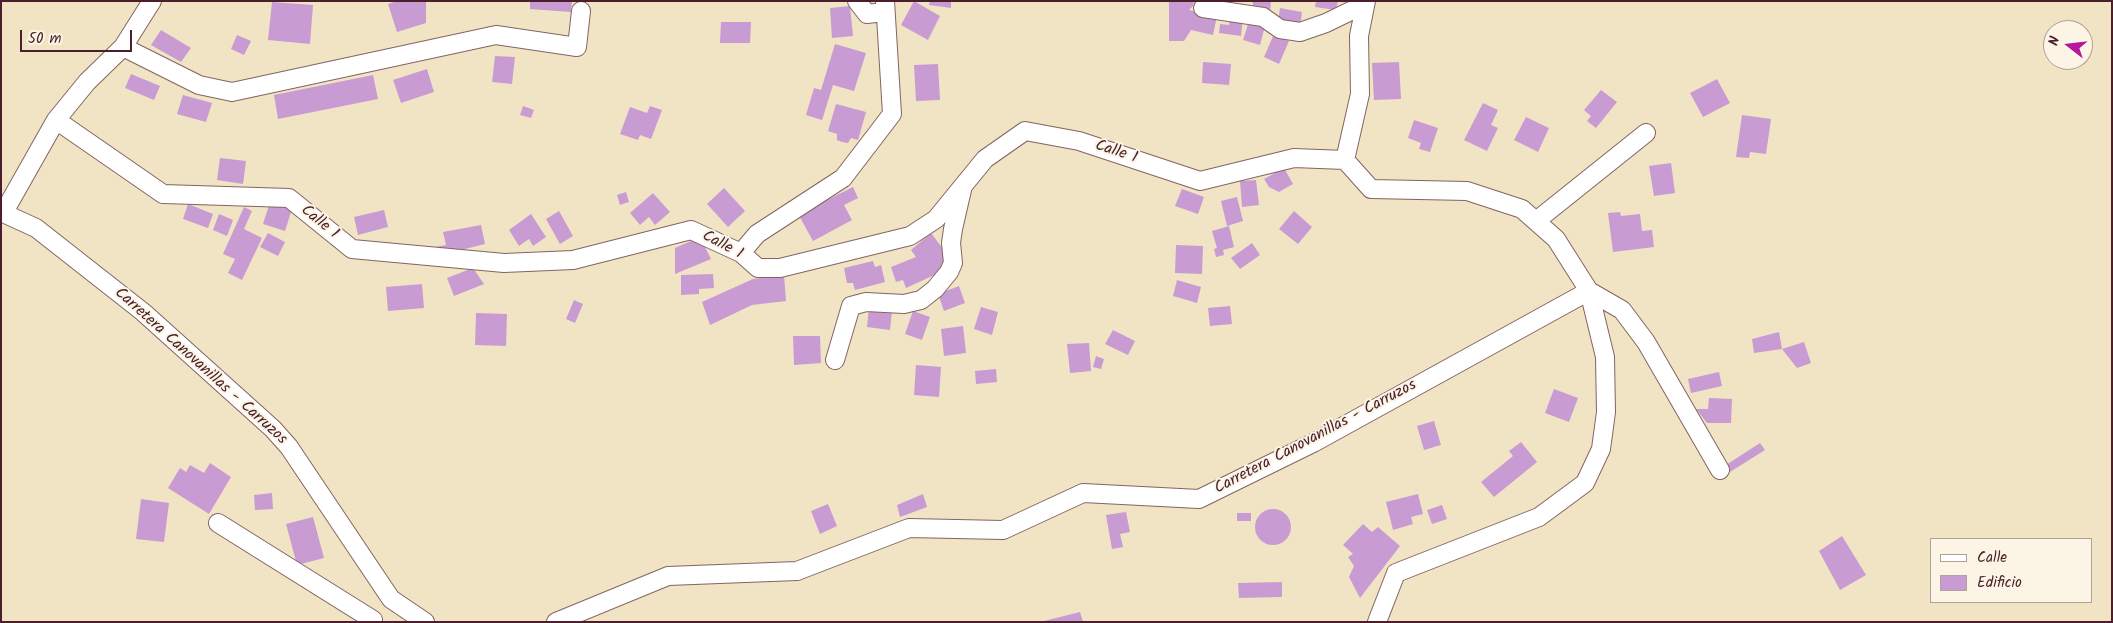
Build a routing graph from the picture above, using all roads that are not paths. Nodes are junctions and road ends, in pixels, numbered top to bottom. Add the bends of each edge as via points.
1 (152, 1) edge
2 (857, 1) edge
3 (1364, 3) edge
4 (884, 7) edge
5 (1203, 8) dead end
6 (582, 11) dead end
7 (123, 47) junction
8 (56, 120) junction
9 (1646, 134) dead end
10 (1345, 160) junction
11 (962, 187) junction
12 (3, 212) edge
13 (1536, 221) junction
14 (740, 253) junction
15 (1589, 291) junction
16 (835, 360) dead end
17 (1720, 470) dead end
18 (218, 523) dead end
19 (391, 599) junction
20 (372, 621) edge
21 (425, 622) edge
22 (556, 622) edge
23 (1377, 622) edge

1 - 7 street
2 - 4 street via 867,14
3 - 5 street via 1326,23 1300,32 1280,29 1263,17
3 - 10 street via 1358,36 1360,94
4 - 14 street via 892,114 844,178 757,234
6 - 7 street via 577,47 496,34 232,92 199,85
7 - 8 street via 86,82
8 - 12 street
8 - 14 street, Calle 1 via 163,194 289,198 352,249 504,262 573,260 691,230
9 - 13 street
10 - 11 street, Calle 1 via 1294,158 1200,181 1080,141 1025,131 985,159
10 - 13 street via 1371,189 1467,191 1522,209
11 - 14 street, Calle 1 via 936,219 910,236 780,268 758,268
11 - 16 street via 952,229 953,263 950,272 921,300 904,304 866,302 851,306
12 - 19 street, Carretera Canovanillas - Carruzos via 36,228 143,312 272,429 289,446
13 - 15 street via 1556,239
15 - 17 street via 1622,310 1646,342
15 - 22 street, Carretera Canovanillas - Carruzos via 1312,443 1199,499 1083,493 1003,530 909,528 797,571 668,576
15 - 23 street via 1605,357 1606,412 1601,448 1585,484 1539,517 1396,573
18 - 20 street
19 - 20 street
19 - 21 street, Carretera Canovanillas - Carruzos

